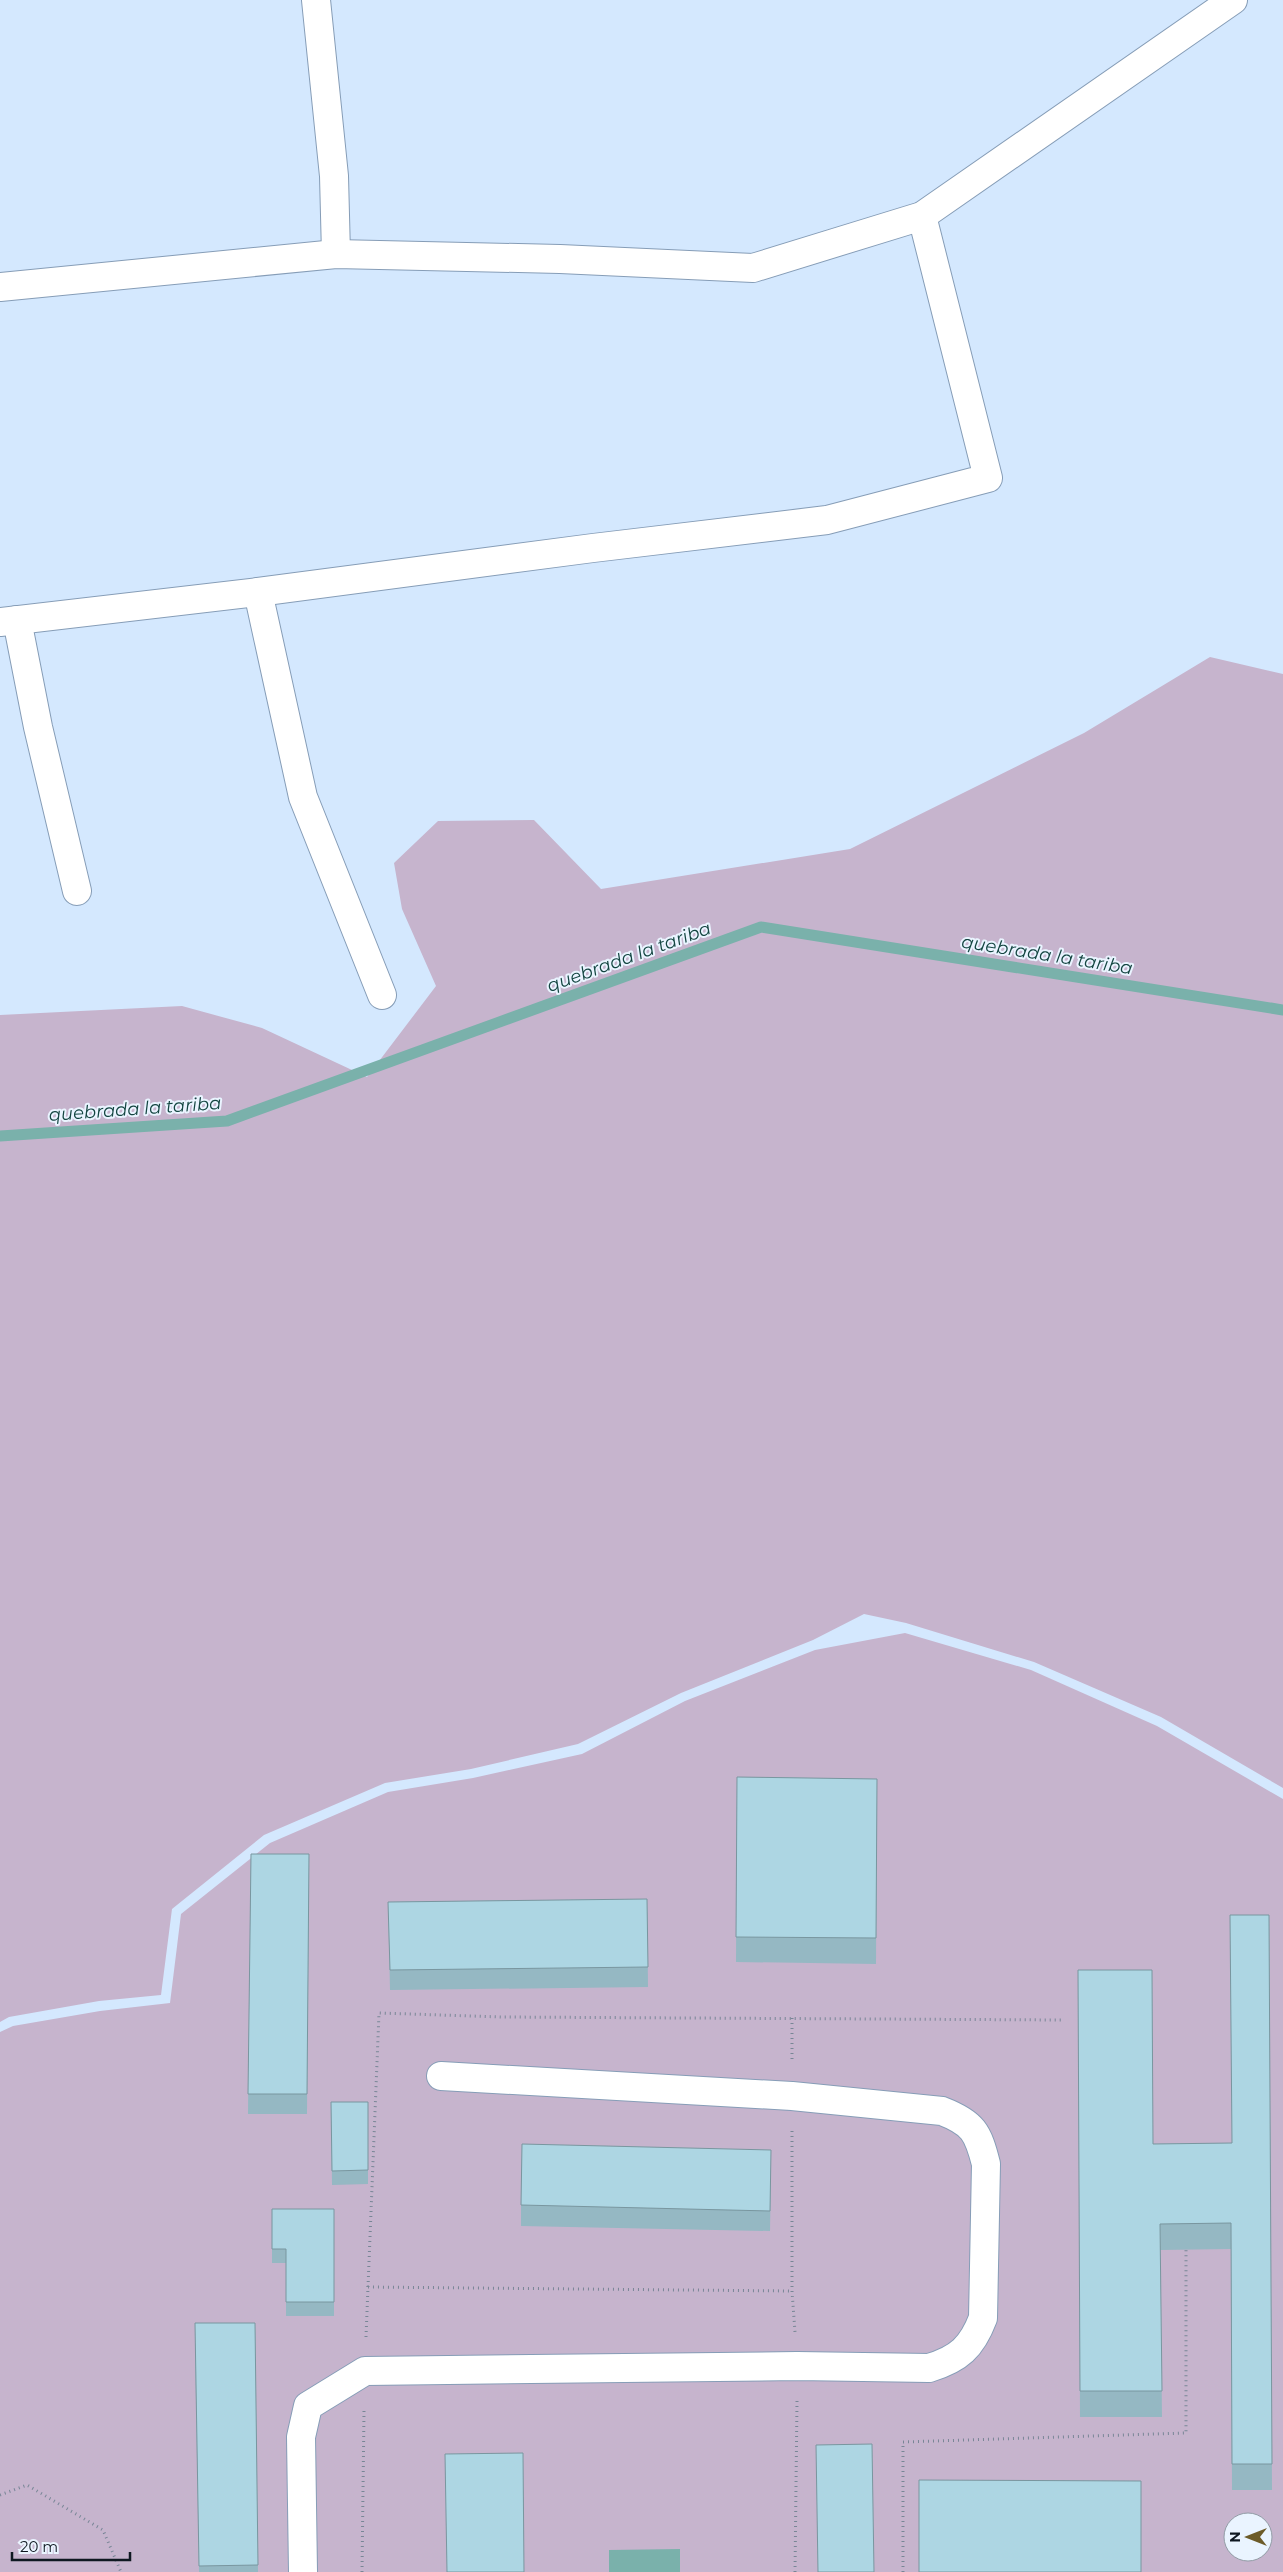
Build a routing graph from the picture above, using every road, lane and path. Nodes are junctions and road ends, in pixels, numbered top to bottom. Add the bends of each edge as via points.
1 (316, 0) edge
2 (1233, 0) edge
3 (922, 216) junction
4 (336, 254) junction
5 (0, 287) edge
6 (258, 592) junction
7 (8, 621) edge
8 (77, 891) dead end
9 (382, 995) dead end
10 (792, 2018) dead end
11 (441, 2076) dead end
12 (792, 2096) junction
13 (1186, 2250) edge
14 (797, 2366) junction
15 (0, 2495) edge
16 (121, 2572) edge
17 (303, 2572) edge
18 (796, 2572) edge
19 (903, 2572) edge

1 - 4 street via 334,176
2 - 3 street
3 - 4 street via 753,268 560,259
3 - 6 street via 988,478 827,520
4 - 5 street
6 - 7 street
6 - 9 street via 303,797
7 - 8 street via 38,727
10 - 12 path
11 - 12 street
12 - 14 path via 792,2291
12 - 14 street via 942,2111 962,2118 981,2141 986,2164 982,2318 966,2349 948,2362 929,2368
13 - 19 path via 1186,2433 903,2442
14 - 17 street via 365,2371 308,2406 301,2437
14 - 18 path
15 - 16 path via 27,2485 103,2530

